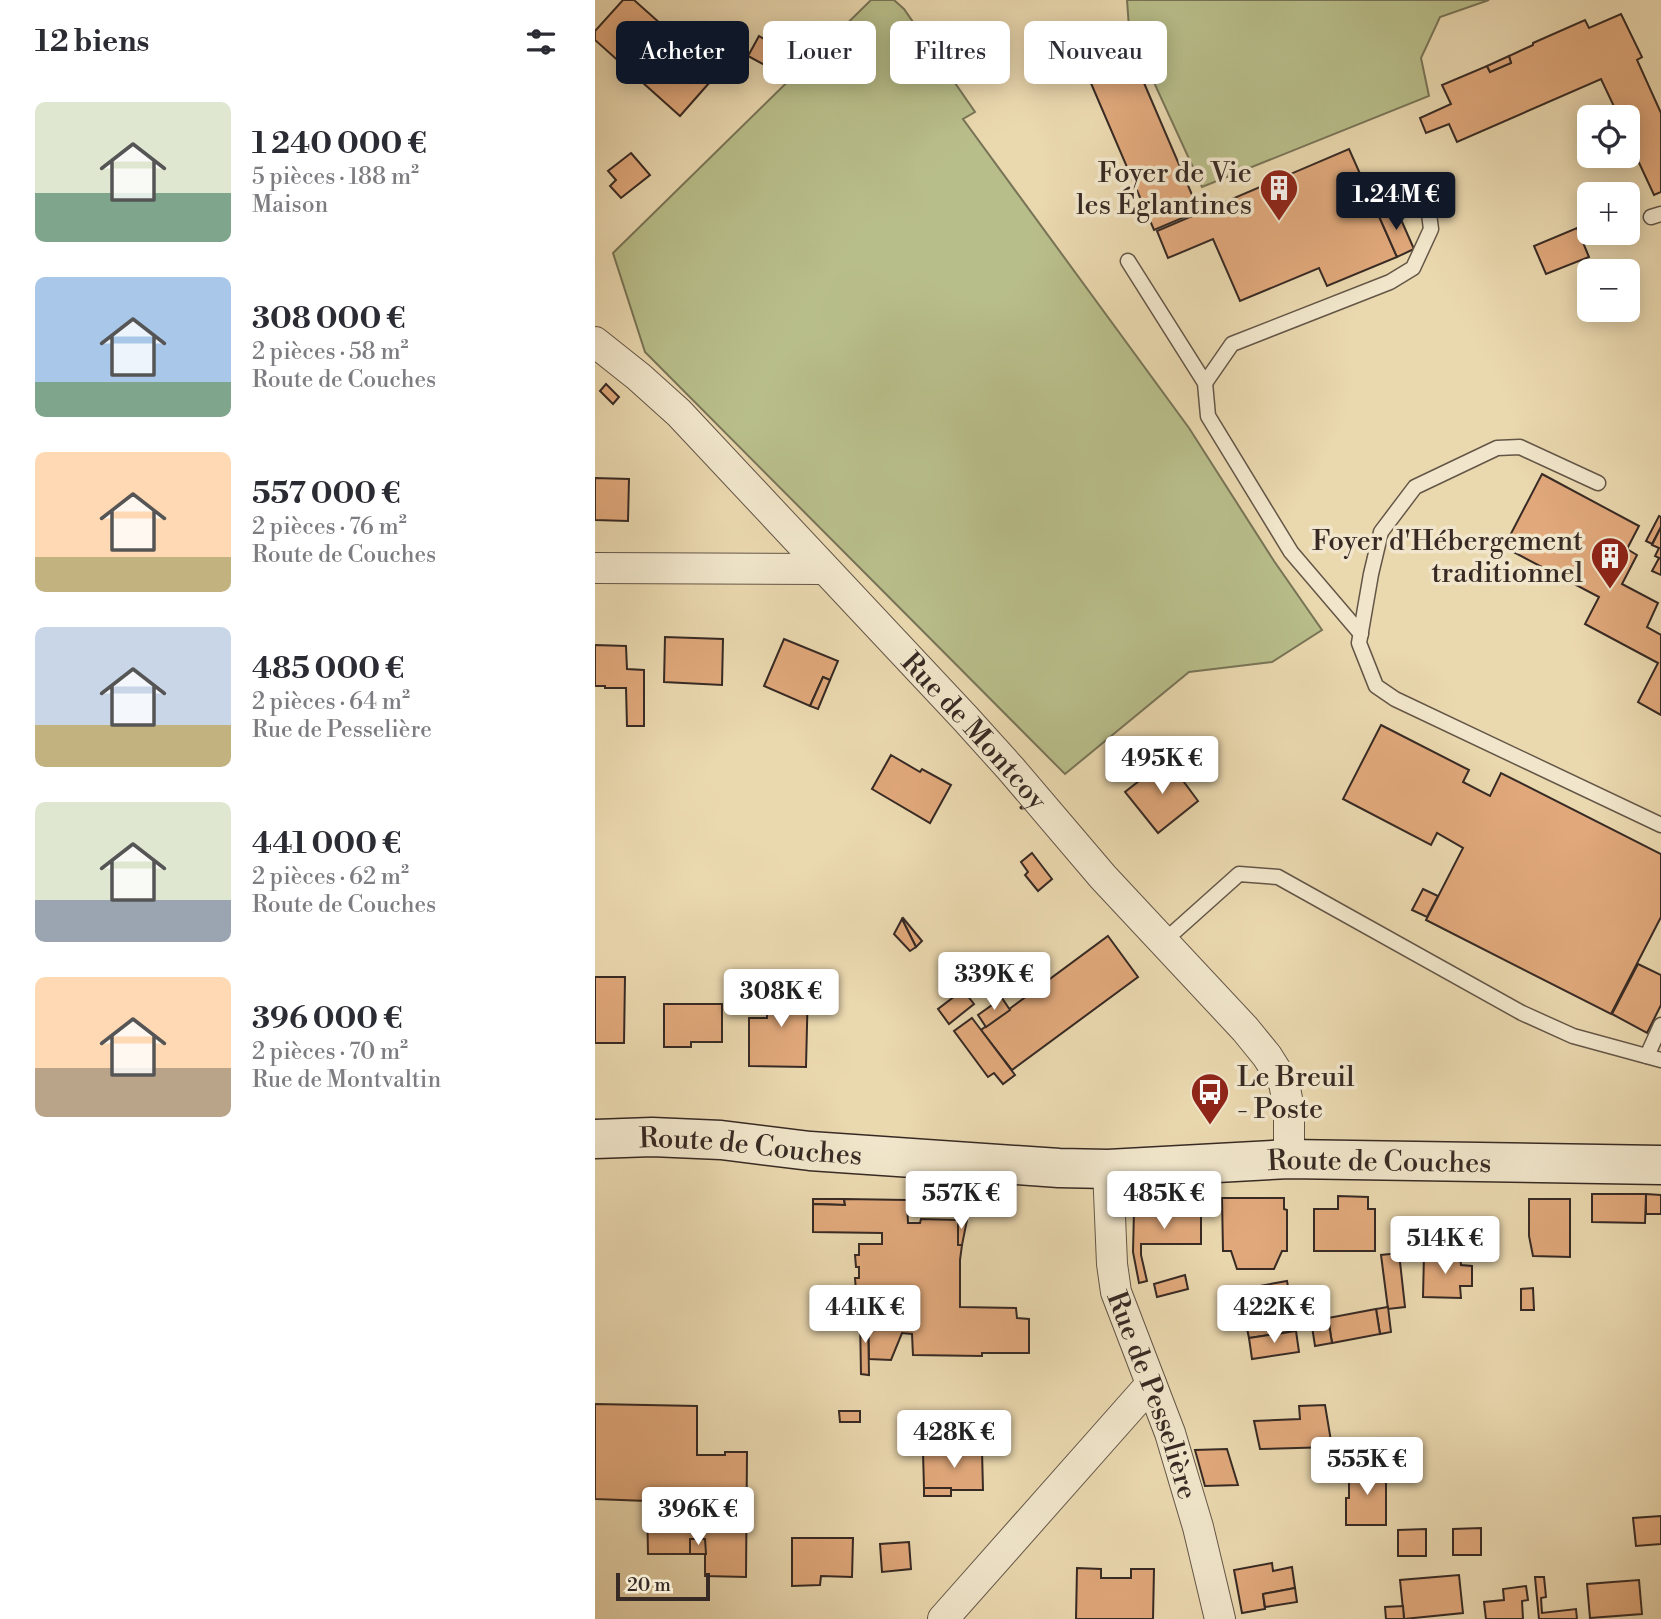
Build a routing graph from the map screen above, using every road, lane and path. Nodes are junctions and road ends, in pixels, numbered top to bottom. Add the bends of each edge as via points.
1 (1425, 183) dead end
2 (1128, 261) dead end
3 (595, 342) edge
4 (1205, 383) junction
5 (1598, 483) dead end
6 (595, 568) edge
7 (824, 569) junction
8 (1361, 634) junction
9 (1661, 825) edge
10 (1163, 942) junction
11 (1661, 1025) edge
12 (1654, 1058) edge
13 (595, 1139) edge
14 (1289, 1159) junction
15 (1661, 1165) edge
16 (1108, 1169) junction
17 (1151, 1384) junction
18 (943, 1619) edge
19 (1220, 1619) edge

1 - 4 lane via 1431,229 1413,268 1390,282 1232,344
2 - 4 lane
3 - 7 street, Rue de Montcoy via 679,414
4 - 8 lane via 1208,416 1291,552
5 - 8 lane via 1520,447 1497,448 1415,487 1381,532
6 - 7 street
7 - 10 street, Rue de Montcoy via 974,728
8 - 9 lane via 1359,643 1376,686 1395,699
10 - 12 lane via 1239,874 1278,877 1522,1013 1573,1036
10 - 14 street, Rue de Montcoy via 1245,1029 1284,1083
11 - 12 lane
13 - 16 main road, Route de Couches via 722,1140 824,1152
14 - 15 main road, Route de Couches
14 - 16 main road, Route de Couches
16 - 17 street, Rue de Pesselière via 1116,1292
17 - 18 street
17 - 19 street, Rue de Pesselière via 1184,1477

